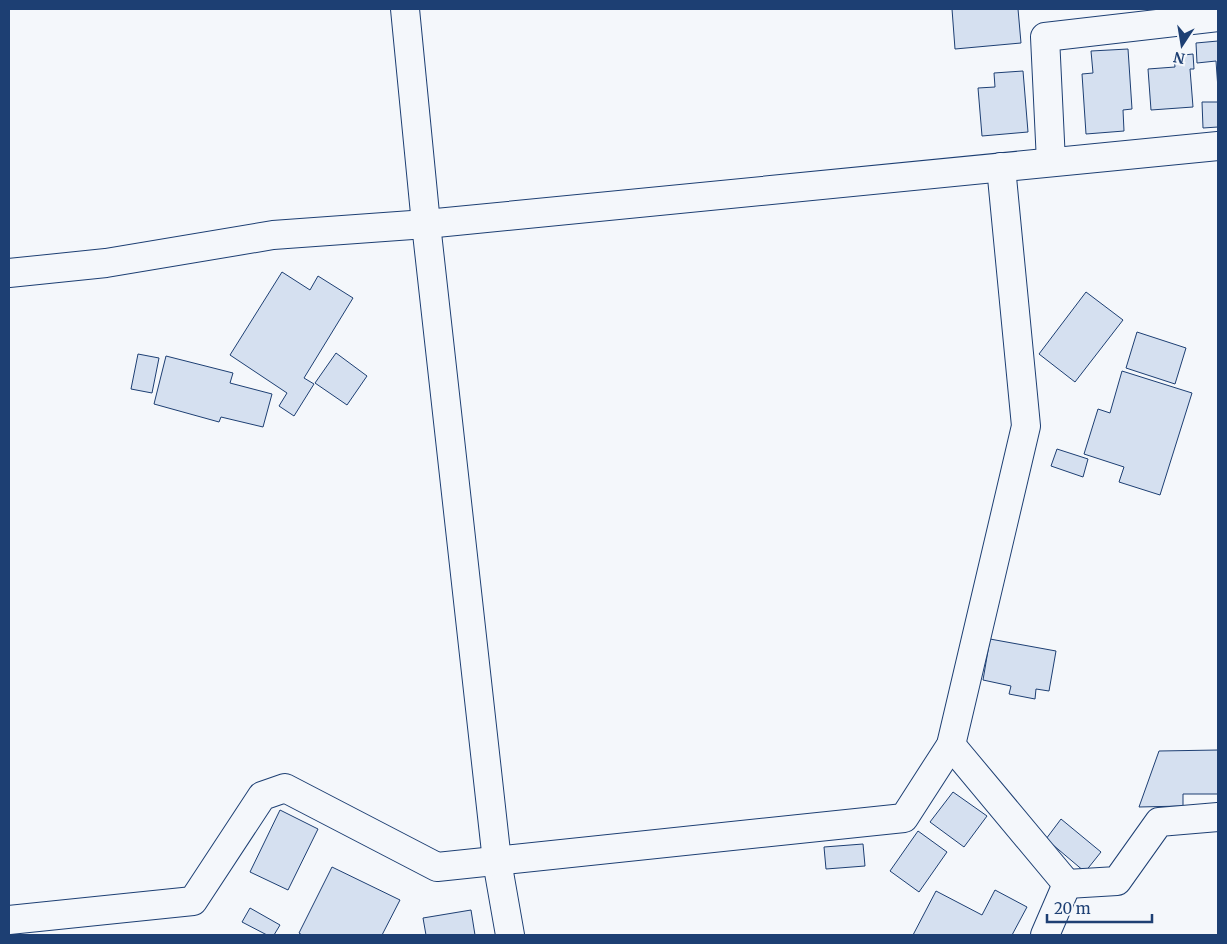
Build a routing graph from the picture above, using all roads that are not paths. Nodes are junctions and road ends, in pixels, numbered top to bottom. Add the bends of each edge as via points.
1 (405, 9) edge
2 (1218, 16) edge
3 (1218, 146) edge
4 (1051, 162) junction
5 (1001, 167) junction
6 (426, 224) junction
7 (9, 273) edge
8 (951, 745) junction
9 (1218, 817) edge
10 (498, 861) junction
11 (1067, 884) junction
12 (9, 920) edge
13 (510, 935) edge
14 (1046, 935) edge

1 - 6 street
2 - 4 street via 1045,37
3 - 4 street
4 - 5 street
5 - 6 street
5 - 8 street via 1026,426
6 - 7 street via 273,235 106,263
6 - 10 street
8 - 10 street via 904,818
8 - 11 street
9 - 11 street via 1159,822 1117,881
10 - 12 street via 437,867 285,788 262,796 192,900
10 - 13 street
11 - 14 street

